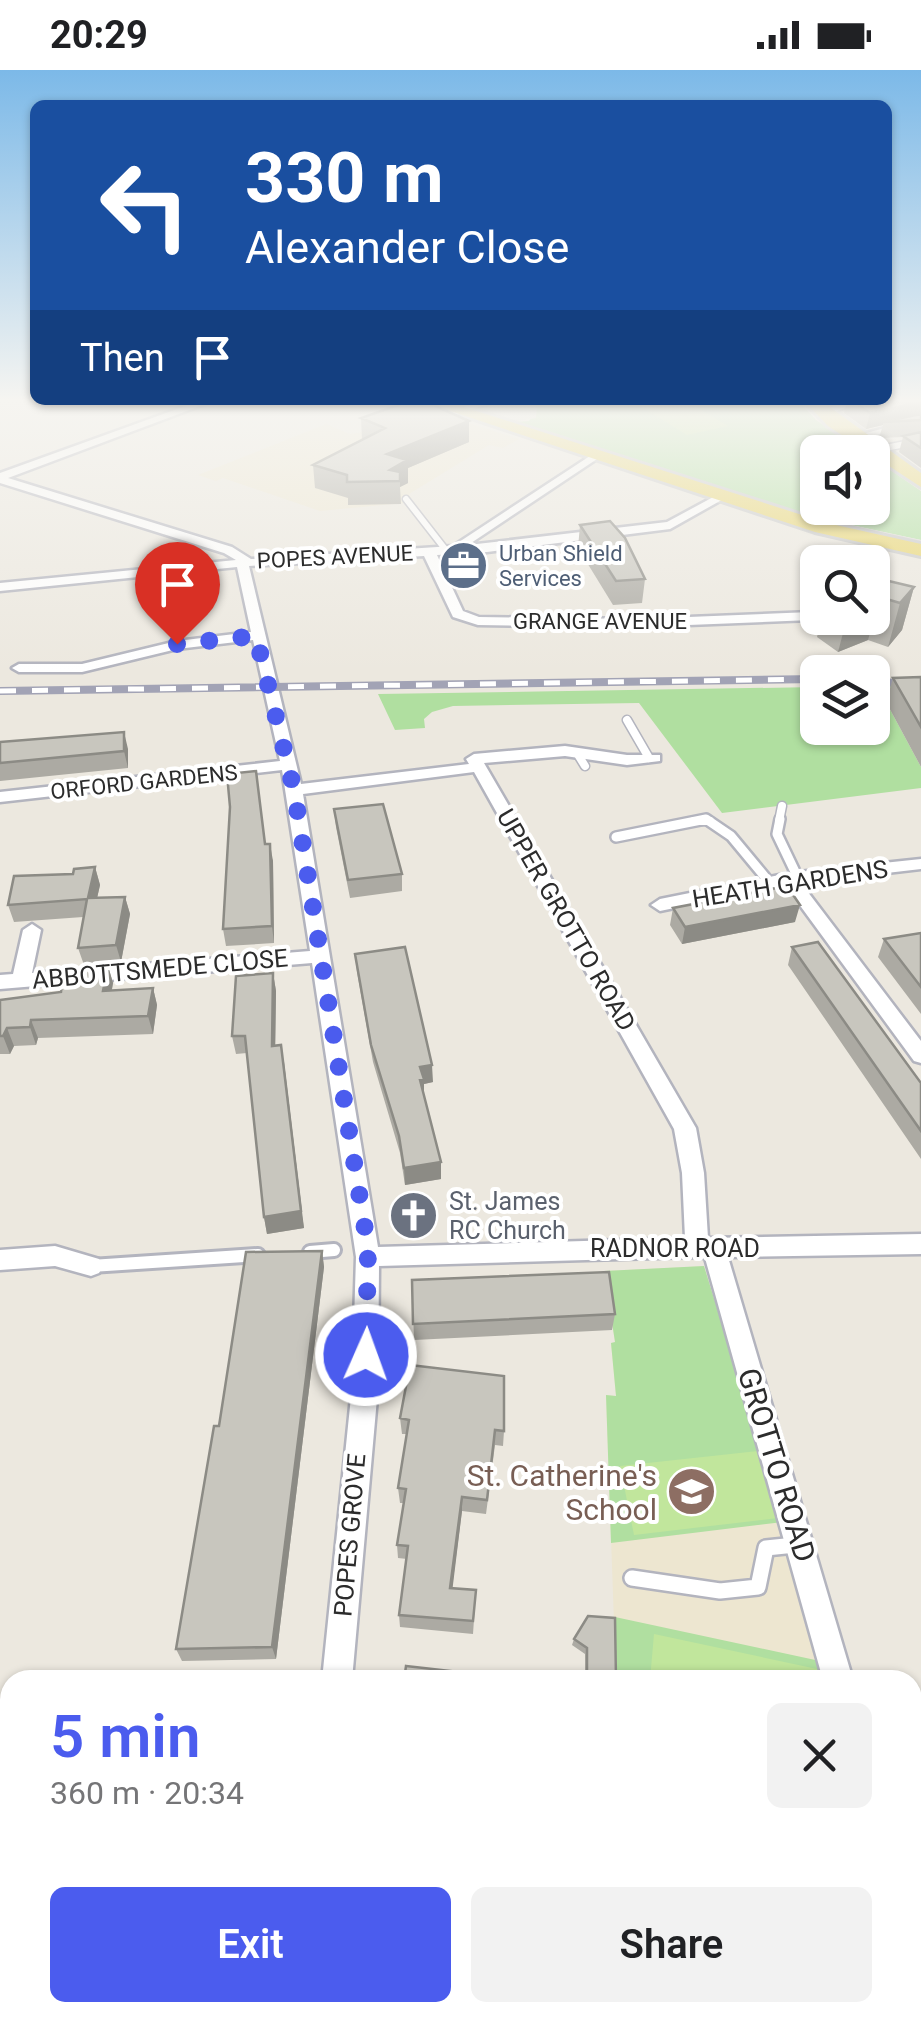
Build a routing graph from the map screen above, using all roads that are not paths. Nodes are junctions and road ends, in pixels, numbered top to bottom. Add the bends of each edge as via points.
1 (35, 489) edge
2 (542, 489) edge
3 (694, 489) edge
4 (722, 497) junction
5 (406, 498) dead end
6 (444, 549) junction
7 (921, 550) edge
8 (245, 562) junction
9 (0, 587) edge
10 (800, 616) edge
11 (256, 636) junction
12 (19, 668) dead end
13 (626, 720) dead end
14 (652, 758) joint
15 (288, 765) junction
16 (479, 767) junction
17 (294, 790) junction
18 (0, 798) edge
19 (782, 806) dead end
20 (616, 837) dead end
21 (921, 864) edge
22 (786, 880) junction
23 (660, 905) dead end
24 (32, 930) dead end
25 (321, 956) junction
26 (21, 980) junction
27 (0, 982) edge
28 (921, 1056) edge
29 (920, 1246) edge
30 (334, 1250) dead end
31 (706, 1250) junction
32 (297, 1252) edge
33 (278, 1254) edge
34 (368, 1257) junction
35 (0, 1260) edge
36 (92, 1266) joint
37 (802, 1544) junction
38 (632, 1578) dead end
39 (337, 1670) edge
40 (835, 1670) edge

1 - 8 street via 228,550
2 - 6 street
3 - 4 main road
4 - 6 street, POPES AVENUE via 670,525
4 - 7 main road
5 - 6 lane
6 - 8 street, POPES AVENUE
6 - 10 street, GRANGE AVENUE via 458,614 478,621
8 - 9 street, POPES AVENUE
8 - 11 street, POPES GROVE
11 - 12 street via 177,644 82,668
11 - 15 street, POPES GROVE
13 - 14 lane
14 - 16 street via 474,759
15 - 17 street, POPES GROVE
15 - 18 street, ORFORD GARDENS
16 - 17 street
16 - 31 street, UPPER GROTTO ROAD via 685,1128
17 - 25 street, POPES GROVE
19 - 22 lane via 777,834
20 - 22 lane via 706,819
21 - 22 street, HEATH GARDENS
22 - 23 street, HEATH GARDENS
22 - 28 street
24 - 26 street
25 - 26 street, ABBOTTSMEDE CLOSE
25 - 34 street, POPES GROVE
26 - 27 street, ABBOTTSMEDE CLOSE
29 - 31 street, RADNOR ROAD
30 - 32 lane
31 - 34 street, RADNOR ROAD via 539,1247
31 - 37 street, GROTTO ROAD
33 - 36 lane
34 - 39 street, POPES GROVE via 365,1387
35 - 36 street via 56,1256
37 - 38 lane via 766,1548 758,1587 720,1591
37 - 40 street, GROTTO ROAD

